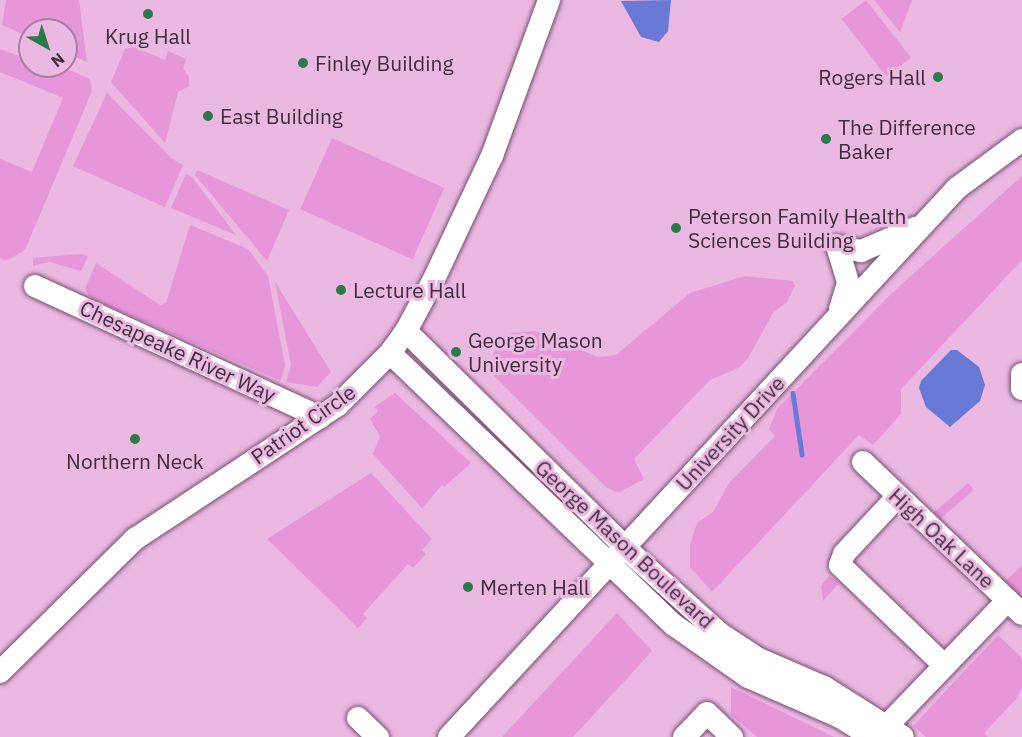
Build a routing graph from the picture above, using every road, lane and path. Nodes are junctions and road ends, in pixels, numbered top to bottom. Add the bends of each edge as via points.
1 (549, 0) edge
2 (1022, 140) edge
3 (924, 224) junction
4 (35, 286) dead end
5 (838, 318) junction
6 (406, 331) junction
7 (390, 353) junction
8 (1022, 374) edge
9 (1022, 389) edge
10 (320, 417) junction
11 (863, 462) dead end
12 (898, 496) junction
13 (617, 555) junction
14 (1015, 607) edge
15 (944, 665) junction
16 (0, 672) edge
17 (358, 718) dead end
18 (885, 734) edge
19 (378, 737) edge
20 (449, 737) edge
21 (684, 737) edge
22 (732, 737) edge

1 - 6 street, Patriot Circle via 516,100 492,156
2 - 3 street, University Drive via 957,188
3 - 5 street, University Drive
3 - 5 street via 861,251 837,246 848,283
4 - 10 street, Chesapeake River Way
5 - 13 street, University Drive
6 - 7 street, Patriot Circle
6 - 13 street, George Mason Boulevard
7 - 10 street, Patriot Circle via 338,405
7 - 13 street, George Mason Boulevard
8 - 9 street
10 - 16 street, Patriot Circle via 135,539
11 - 12 street, High Oak Lane
12 - 14 street, High Oak Lane
12 - 15 street via 844,554 840,565
13 - 18 street, George Mason Boulevard via 674,625 714,656
13 - 20 street, University Drive
14 - 15 street
15 - 18 street
17 - 19 street
21 - 22 street via 707,713

